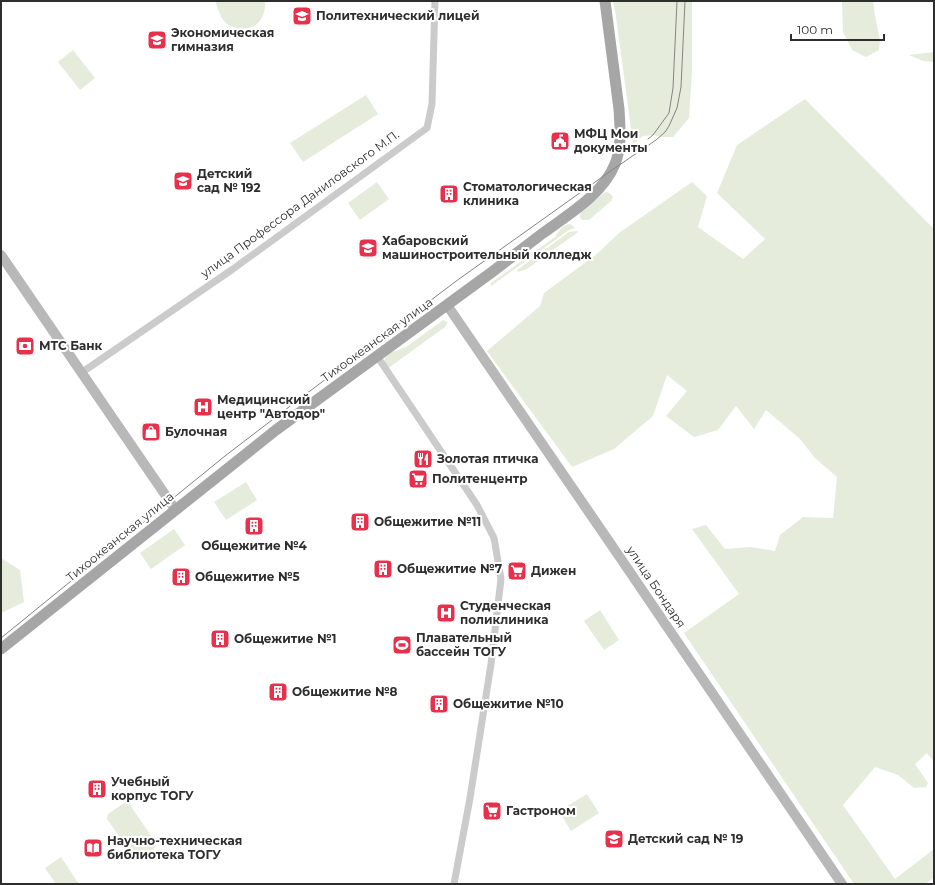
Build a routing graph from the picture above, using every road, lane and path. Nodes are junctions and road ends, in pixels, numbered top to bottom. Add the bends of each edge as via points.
1 (435, 1) edge
2 (605, 1) edge
3 (1, 255) edge
4 (447, 305) junction
5 (376, 356) junction
6 (81, 372) junction
7 (175, 509) junction
8 (1, 649) edge
9 (454, 884) edge
10 (842, 884) edge

1 - 6 street, улица Профессора Даниловского М.П. via 432,104 427,128 233,269
2 - 4 main road, Тихоокеанская улица via 620,115 620,143 615,164 600,189
3 - 6 main road
4 - 5 main road, Тихоокеанская улица
4 - 10 main road, улица Бондаря
5 - 7 main road, Тихоокеанская улица
5 - 9 street via 477,505 494,538 501,579 492,664
6 - 7 main road
7 - 8 main road, Тихоокеанская улица

